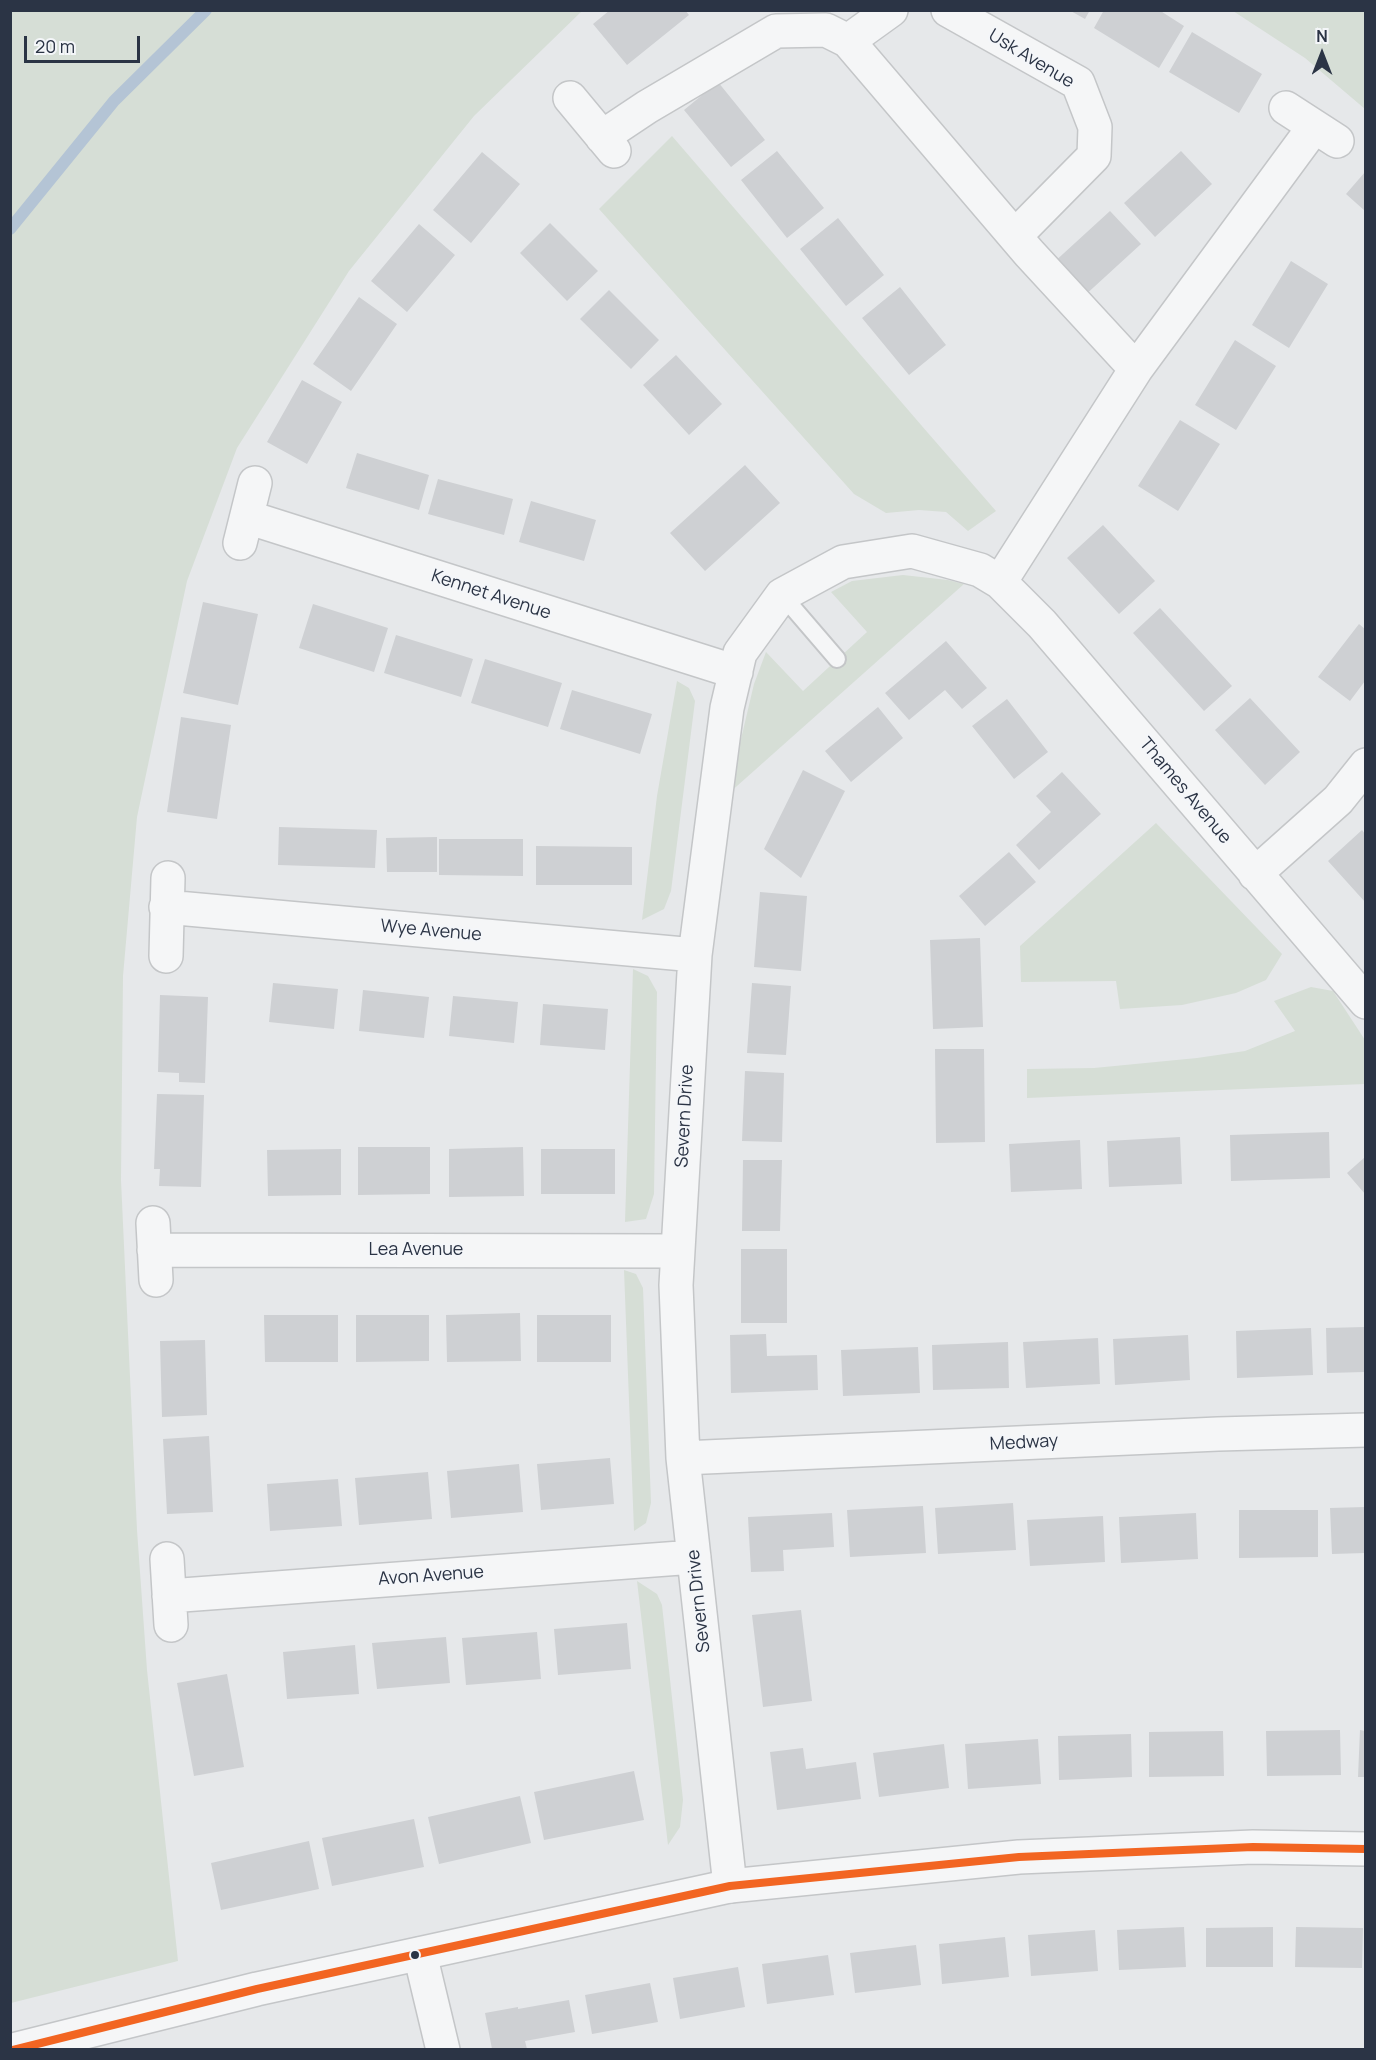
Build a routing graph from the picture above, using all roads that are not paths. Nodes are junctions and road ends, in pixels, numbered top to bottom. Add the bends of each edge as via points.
1 (891, 10) edge
2 (948, 10) edge
3 (848, 41) junction
4 (570, 98) dead end
5 (1286, 108) dead end
6 (1015, 236) junction
7 (1136, 369) junction
8 (255, 483) dead end
9 (1000, 582) junction
10 (782, 595) junction
11 (837, 659) dead end
12 (736, 672) junction
13 (1365, 765) edge
14 (1255, 874) junction
15 (695, 955) junction
16 (166, 956) dead end
17 (1365, 1002) edge
18 (154, 1251) dead end
19 (677, 1251) junction
20 (1365, 1430) edge
21 (683, 1458) junction
22 (694, 1557) junction
23 (167, 1559) dead end
24 (1365, 1849) edge
25 (730, 1886) junction
26 (420, 1954) junction
27 (12, 2049) edge
28 (443, 2049) edge

1 - 3 street
2 - 6 street, Usk Avenue via 1078,83 1095,127 1094,156
3 - 4 street via 826,30 776,31 647,107 608,144
3 - 6 street
5 - 7 street via 1325,134
6 - 7 street
7 - 9 street
8 - 12 street, Kennet Avenue via 244,530
9 - 10 street, Severn Drive via 980,570 912,551 843,562
9 - 14 street, Thames Avenue via 1042,624
10 - 11 lane
10 - 12 street, Severn Drive via 740,653
12 - 15 street, Severn Drive via 727,708
13 - 14 street via 1338,800
14 - 17 street, Thames Avenue
15 - 16 street, Wye Avenue via 167,892
15 - 19 street, Severn Drive
18 - 19 street, Lea Avenue
19 - 21 street, Severn Drive
20 - 21 street, Medway
21 - 22 street, Severn Drive
22 - 23 street, Avon Avenue via 170,1610
22 - 25 street, Severn Drive
24 - 25 street via 1253,1847 1018,1857
25 - 26 street
26 - 27 street via 256,1989
26 - 28 street

